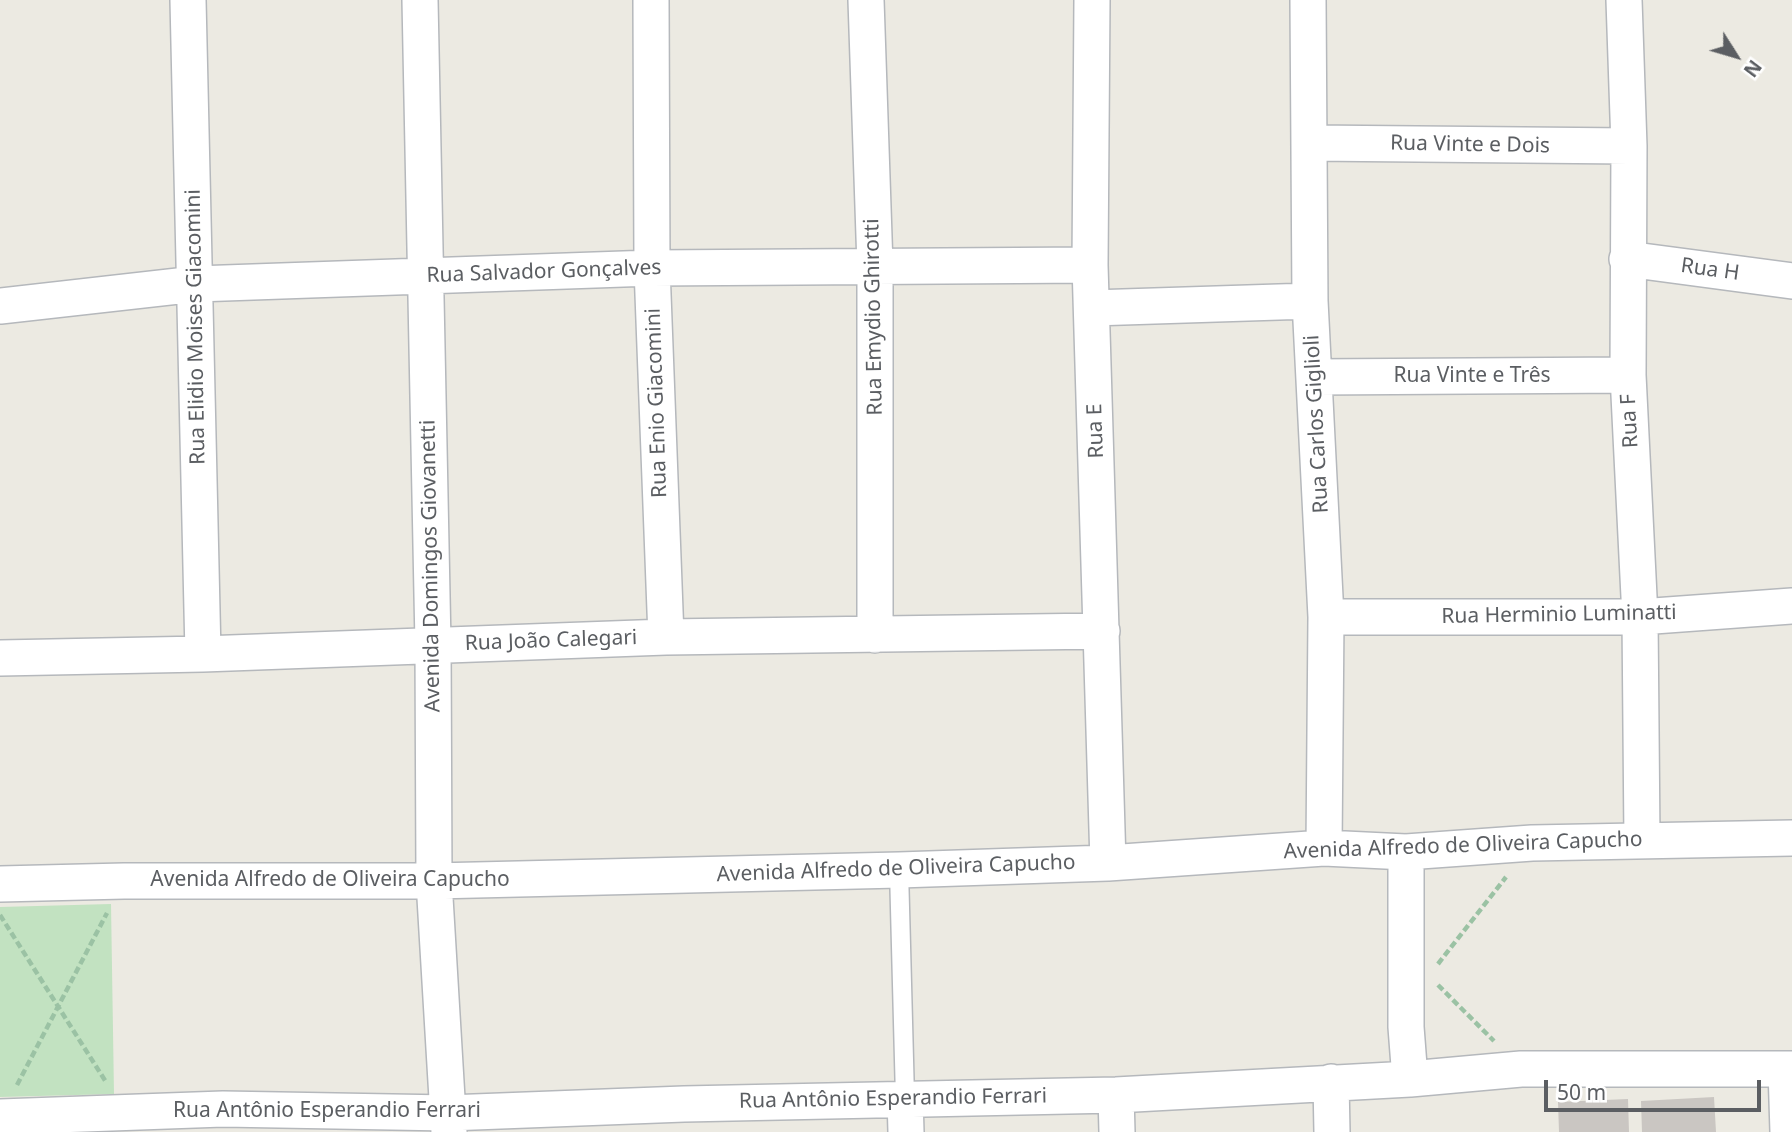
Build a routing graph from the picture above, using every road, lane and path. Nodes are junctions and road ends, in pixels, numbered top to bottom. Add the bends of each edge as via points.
1 (188, 0) edge
2 (420, 0) edge
3 (652, 0) edge
4 (866, 0) edge
5 (1092, 0) edge
6 (1308, 0) edge
7 (1624, 0) edge
8 (1311, 143) junction
9 (1629, 146) junction
10 (1627, 259) junction
11 (1090, 265) junction
12 (875, 266) junction
13 (652, 268) junction
14 (427, 275) junction
15 (1792, 281) edge
16 (196, 284) junction
17 (1310, 301) junction
18 (0, 306) edge
19 (1092, 308) junction
20 (1628, 375) junction
21 (1315, 377) junction
22 (1792, 606) edge
23 (1326, 617) junction
24 (1640, 617) junction
25 (1102, 631) junction
26 (875, 635) junction
27 (666, 637) junction
28 (433, 644) junction
29 (203, 654) junction
30 (0, 658) edge
31 (1792, 838) edge
32 (1642, 841) junction
33 (1532, 843) junction
34 (1324, 848) junction
35 (1406, 852) junction
36 (1108, 863) junction
37 (899, 870) junction
38 (124, 881) junction
39 (434, 881) junction
40 (0, 884) edge
41 (0, 915) edge
42 (1438, 965) dead end
43 (1430, 976) dead end
44 (58, 1006) junction
45 (1521, 1069) junction
46 (1789, 1069) edge
47 (1410, 1079) junction
48 (1331, 1082) junction
49 (1116, 1095) junction
50 (905, 1098) junction
51 (125, 1113) junction
52 (1, 1117) edge
53 (685, 1118) edge
54 (223, 1121) edge
55 (448, 1122) edge
56 (906, 1132) edge
57 (1117, 1132) edge
58 (1332, 1132) edge
59 (1788, 1132) edge

1 - 16 street, Rua Elidio Moises Giacomini
2 - 14 street, Avenida Domingos Giovanetti
3 - 13 street, Rua Enio Giacomini
4 - 12 street, Rua Emydio Ghirotti
5 - 11 street, Rua E
6 - 8 street, Rua Carlos Giglioli
7 - 9 street, Rua F
8 - 9 street, Rua Vinte e Dois
8 - 17 street, Rua Carlos Giglioli
9 - 10 street, Rua F
10 - 15 street, Rua H
10 - 20 street, Rua F
11 - 12 street, Rua Salvador Gonçalves
11 - 19 street, Rua E
12 - 13 street, Rua Salvador Gonçalves
12 - 26 street, Rua Emydio Ghirotti
13 - 14 street, Rua Salvador Gonçalves
13 - 27 street, Rua Enio Giacomini
14 - 16 street, Rua Salvador Gonçalves
14 - 28 street, Avenida Domingos Giovanetti
16 - 18 street, Rua Salvador Gonçalves
16 - 29 street, Rua Elidio Moises Giacomini
17 - 19 street
17 - 21 street, Rua Carlos Giglioli
19 - 25 street, Rua E
20 - 21 street, Rua Vinte e Três
20 - 24 street, Rua F
21 - 23 street, Rua Carlos Giglioli
22 - 24 street, Rua Herminio Luminatti
23 - 24 street, Rua Herminio Luminatti
23 - 34 street, Rua Carlos Giglioli
24 - 32 street, Rua F
25 - 26 street, Rua João Calegari
25 - 36 street, Rua E
26 - 27 street, Rua João Calegari
27 - 28 street, Rua João Calegari
28 - 29 street, Rua João Calegari
28 - 39 street, Avenida Domingos Giovanetti
29 - 30 street, Rua João Calegari
31 - 32 street, Avenida Alfredo de Oliveira Capucho
32 - 33 street, Avenida Alfredo de Oliveira Capucho
33 - 35 street, Avenida Alfredo de Oliveira Capucho
33 - 42 path
34 - 35 street, Avenida Alfredo de Oliveira Capucho
34 - 36 street, Avenida Alfredo de Oliveira Capucho
35 - 47 street
36 - 37 street, Avenida Alfredo de Oliveira Capucho
37 - 39 street, Avenida Alfredo de Oliveira Capucho
37 - 50 lane
38 - 39 street, Avenida Alfredo de Oliveira Capucho
38 - 40 street, Avenida Alfredo de Oliveira Capucho
38 - 44 path
39 - 55 street, Avenida Domingos Giovanetti
41 - 44 path
43 - 45 path
44 - 51 path
44 - 52 path
45 - 46 street, Rua Antônio Esperandio Ferrari
45 - 47 street, Rua Antônio Esperandio Ferrari
46 - 59 street
47 - 48 street, Rua Antônio Esperandio Ferrari
48 - 49 street, Rua Antônio Esperandio Ferrari
48 - 58 street
49 - 50 street, Rua Antônio Esperandio Ferrari
49 - 57 street
50 - 53 street, Rua Antônio Esperandio Ferrari
50 - 56 street
51 - 52 street, Rua Antônio Esperandio Ferrari
51 - 54 street, Rua Antônio Esperandio Ferrari
53 - 55 street, Rua Antônio Esperandio Ferrari
54 - 55 street, Rua Antônio Esperandio Ferrari

